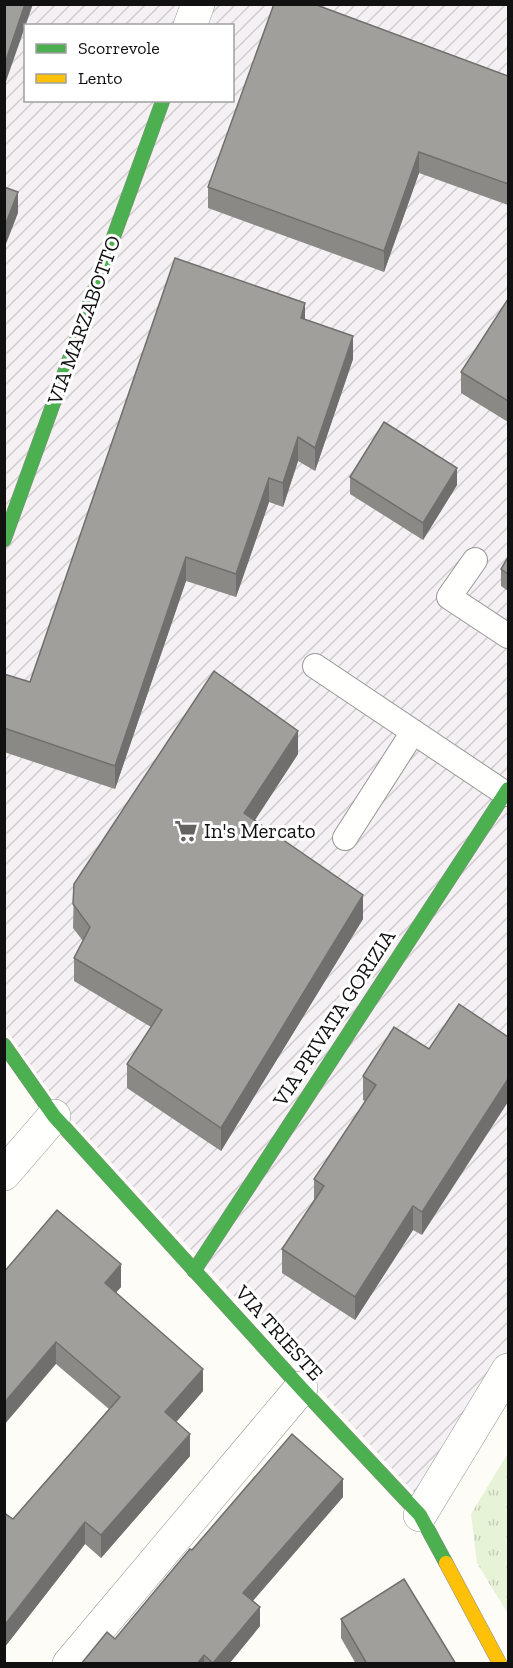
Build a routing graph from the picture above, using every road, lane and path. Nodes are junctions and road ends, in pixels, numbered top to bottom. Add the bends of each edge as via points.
1 (198, 4) edge
2 (191, 24) edge
3 (162, 102) edge
4 (4, 540) edge
5 (475, 560) dead end
6 (508, 636) edge
7 (315, 666) dead end
8 (413, 732) junction
9 (507, 792) edge
10 (345, 838) dead end
11 (4, 1045) edge
12 (54, 1116) junction
13 (4, 1174) edge
14 (194, 1270) junction
15 (508, 1370) edge
16 (301, 1388) junction
17 (420, 1515) junction
18 (69, 1664) edge
19 (500, 1664) edge

1 - 2 street
3 - 4 street, VIA MARZABOTTO
5 - 6 lane via 450,597
7 - 8 lane
8 - 9 lane
8 - 10 lane
9 - 14 street, VIA PRIVATA GORIZIA
11 - 12 street, VIA TRIESTE
12 - 13 street
12 - 14 street, VIA TRIESTE
14 - 16 street, VIA TRIESTE
15 - 17 street
16 - 17 street, VIA TRIESTE
16 - 18 street
17 - 19 street, VIA TRIESTE

